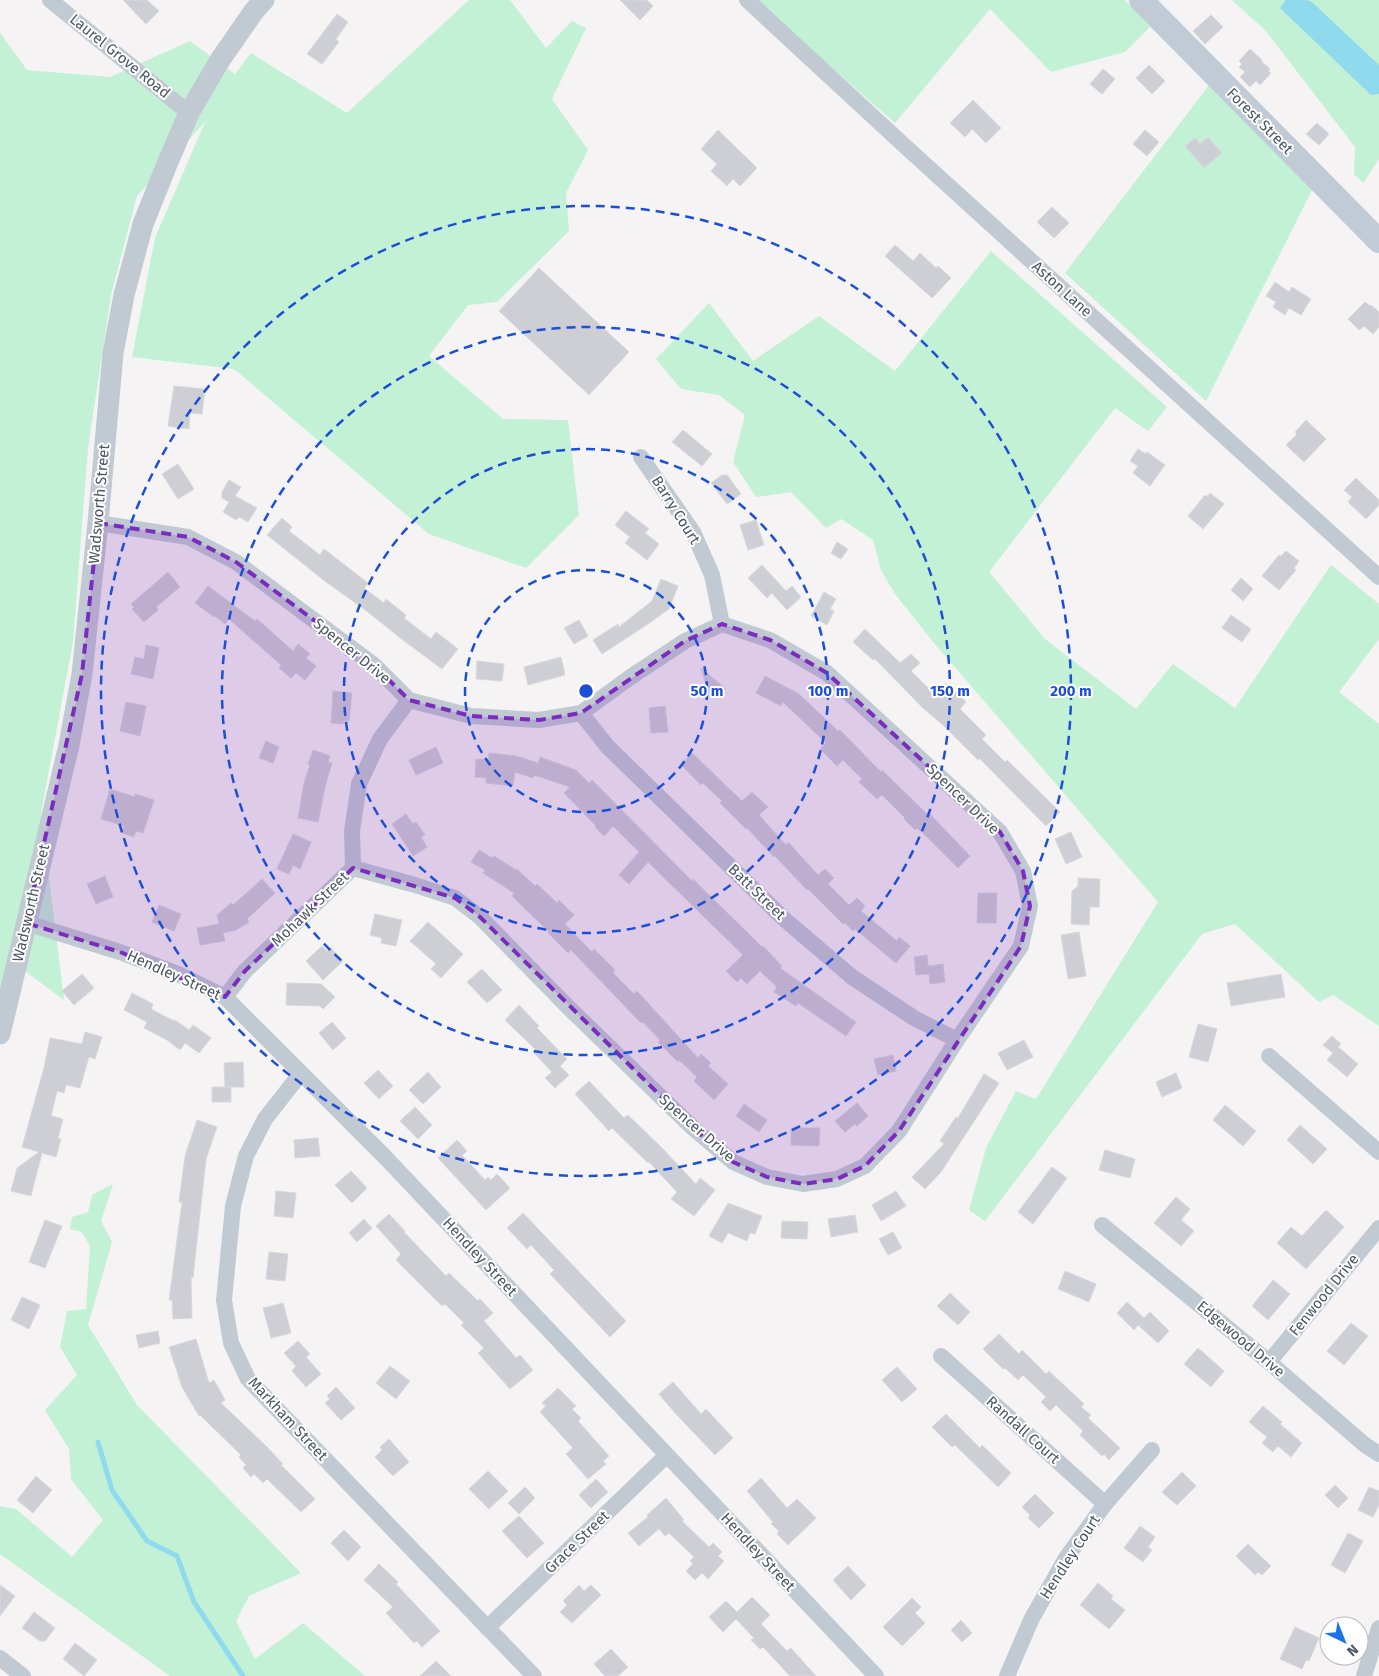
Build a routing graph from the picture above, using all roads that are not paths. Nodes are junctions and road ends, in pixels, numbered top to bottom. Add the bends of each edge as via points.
1 (50, 0) edge
2 (264, 0) edge
3 (747, 0) edge
4 (1141, 0) edge
5 (189, 113) junction
6 (1379, 241) edge
7 (642, 457) dead end
8 (98, 523) junction
9 (1379, 577) edge
10 (722, 624) junction
11 (409, 700) junction
12 (581, 714) junction
13 (353, 868) junction
14 (26, 923) junction
15 (225, 997) junction
16 (0, 1034) edge
17 (957, 1040) junction
18 (1269, 1056) dead end
19 (301, 1073) junction
20 (1379, 1152) edge
21 (1102, 1225) dead end
22 (1379, 1228) edge
23 (940, 1356) dead end
24 (1269, 1362) junction
25 (1152, 1450) dead end
26 (1379, 1454) edge
27 (667, 1455) junction
28 (1105, 1504) junction
29 (488, 1628) junction
30 (1379, 1628) edge
31 (0, 1658) edge
32 (23, 1676) edge
33 (534, 1676) edge
34 (876, 1676) edge
35 (1007, 1676) edge
36 (1364, 1676) edge

1 - 5 street, Laurel Grove Road
2 - 5 street, Wadsworth Street via 220,60
3 - 9 street, Aston Lane
4 - 6 main road, Forest Street
5 - 8 street, Wadsworth Street via 143,224 124,295 113,353
7 - 10 street, Barry Court via 693,532 712,575
8 - 11 street, Spencer Drive via 188,537 236,562 374,665
8 - 14 street, Wadsworth Street via 79,692
10 - 12 street via 685,642
10 - 17 street, Spencer Drive via 770,640 827,673 1000,832 1024,871 1030,906 1021,946
11 - 12 street via 471,716 539,720
11 - 13 street, Mohawk Street via 380,739 359,784 352,831
12 - 17 street, Batt Street via 607,746 783,918 852,977 914,1018
13 - 15 street, Mohawk Street via 245,971
13 - 17 street, Spencer Drive via 455,898 480,918 694,1129 733,1162 767,1177 803,1184 837,1179 865,1166 899,1131
14 - 15 street, Hendley Street via 120,952 178,974
14 - 16 street, Wadsworth Street
15 - 19 street, Hendley Street
18 - 20 street
19 - 27 street, Hendley Street via 386,1158
19 - 29 street, Markham Street via 265,1119 246,1156 233,1206 224,1300 231,1343 248,1378
21 - 24 street, Edgewood Drive
22 - 24 street, Fenwood Drive
23 - 28 street, Randall Court
24 - 26 street, Edgewood Drive
25 - 28 street, Hendley Court
27 - 29 street, Grace Street
27 - 34 street, Hendley Street
28 - 35 street, Hendley Court via 1066,1558 1035,1613
29 - 33 street, Markham Street
30 - 36 street
31 - 32 street

